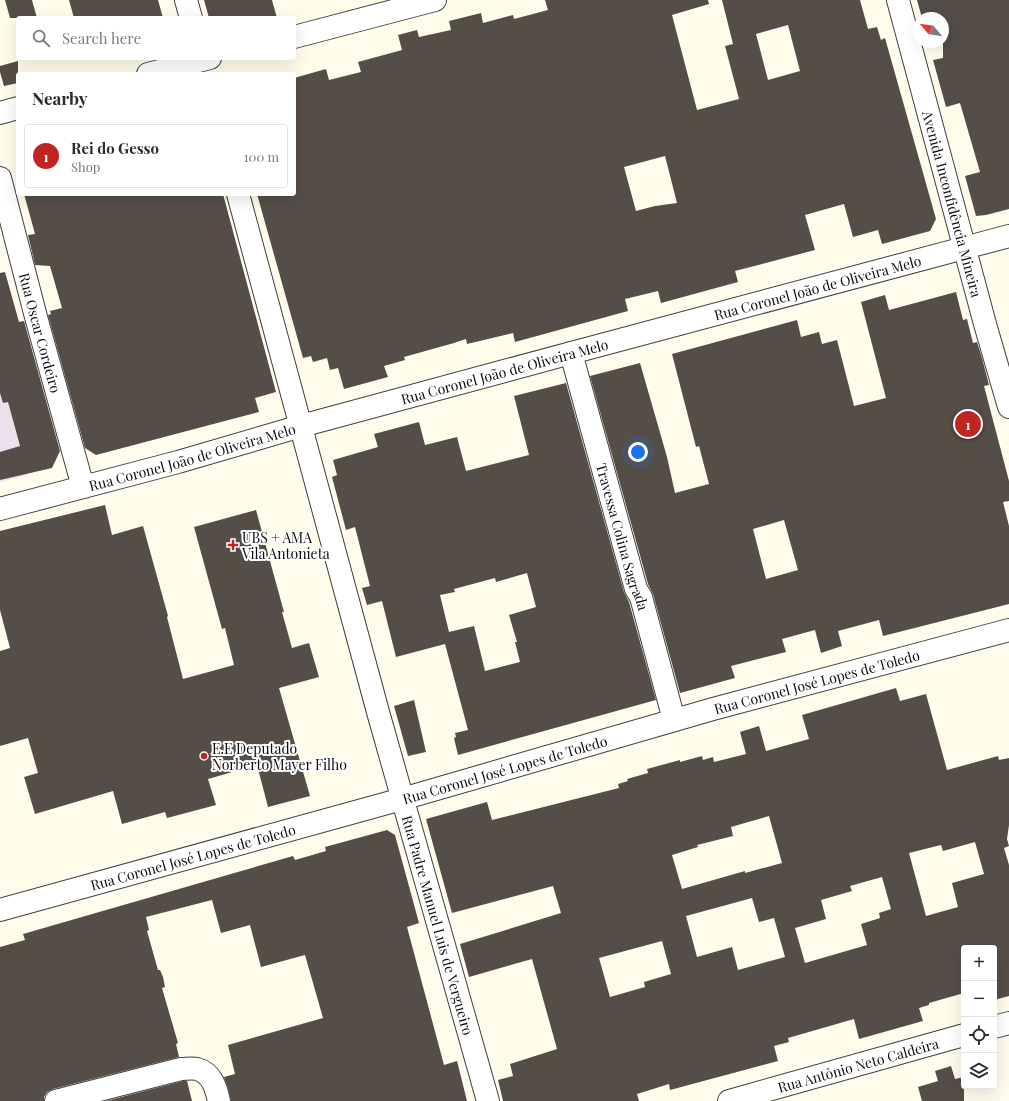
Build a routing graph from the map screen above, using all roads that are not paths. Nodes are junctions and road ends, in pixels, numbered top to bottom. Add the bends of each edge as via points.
1 (186, 0) edge
2 (898, 0) edge
3 (428, 1) edge
4 (190, 16) edge
5 (296, 36) edge
6 (205, 63) edge
7 (158, 72) edge
8 (16, 109) edge
9 (0, 113) edge
10 (0, 178) edge
11 (239, 196) edge
12 (1009, 236) edge
13 (965, 247) junction
14 (571, 353) junction
15 (1009, 407) edge
16 (301, 426) junction
17 (83, 487) junction
18 (0, 509) edge
19 (1009, 630) edge
20 (674, 720) junction
21 (402, 799) junction
22 (0, 910) edge
23 (1009, 1023) edge
24 (997, 1026) edge
25 (961, 1036) edge
26 (56, 1101) edge
27 (219, 1101) edge
28 (488, 1101) edge
29 (729, 1101) edge

1 - 4 street
2 - 13 street, Avenida Inconfidência Mineira
3 - 5 street
6 - 7 street
8 - 9 street
10 - 17 street, Rua Oscar Cordeiro
11 - 16 street, Rua Padre Manuel Luis de Vergueiro
12 - 13 street, Rua Coronel João de Oliveira Melo
13 - 14 street, Rua Coronel João de Oliveira Melo
13 - 15 street, Avenida Inconfidência Mineira
14 - 16 street, Rua Coronel João de Oliveira Melo
14 - 20 street, Travessa Colina Sagrada
16 - 17 street, Rua Coronel João de Oliveira Melo
16 - 21 street, Rua Padre Manuel Luis de Vergueiro
17 - 18 street, Rua Coronel João de Oliveira Melo
19 - 20 street, Rua Coronel José Lopes de Toledo
20 - 21 street, Rua Coronel José Lopes de Toledo
21 - 22 street, Rua Coronel José Lopes de Toledo
21 - 28 street, Rua Padre Manuel Luis de Vergueiro
23 - 24 street
25 - 29 street, Rua Antônio Neto Caldeira
26 - 27 street via 181,1069 197,1069 207,1074 215,1083

